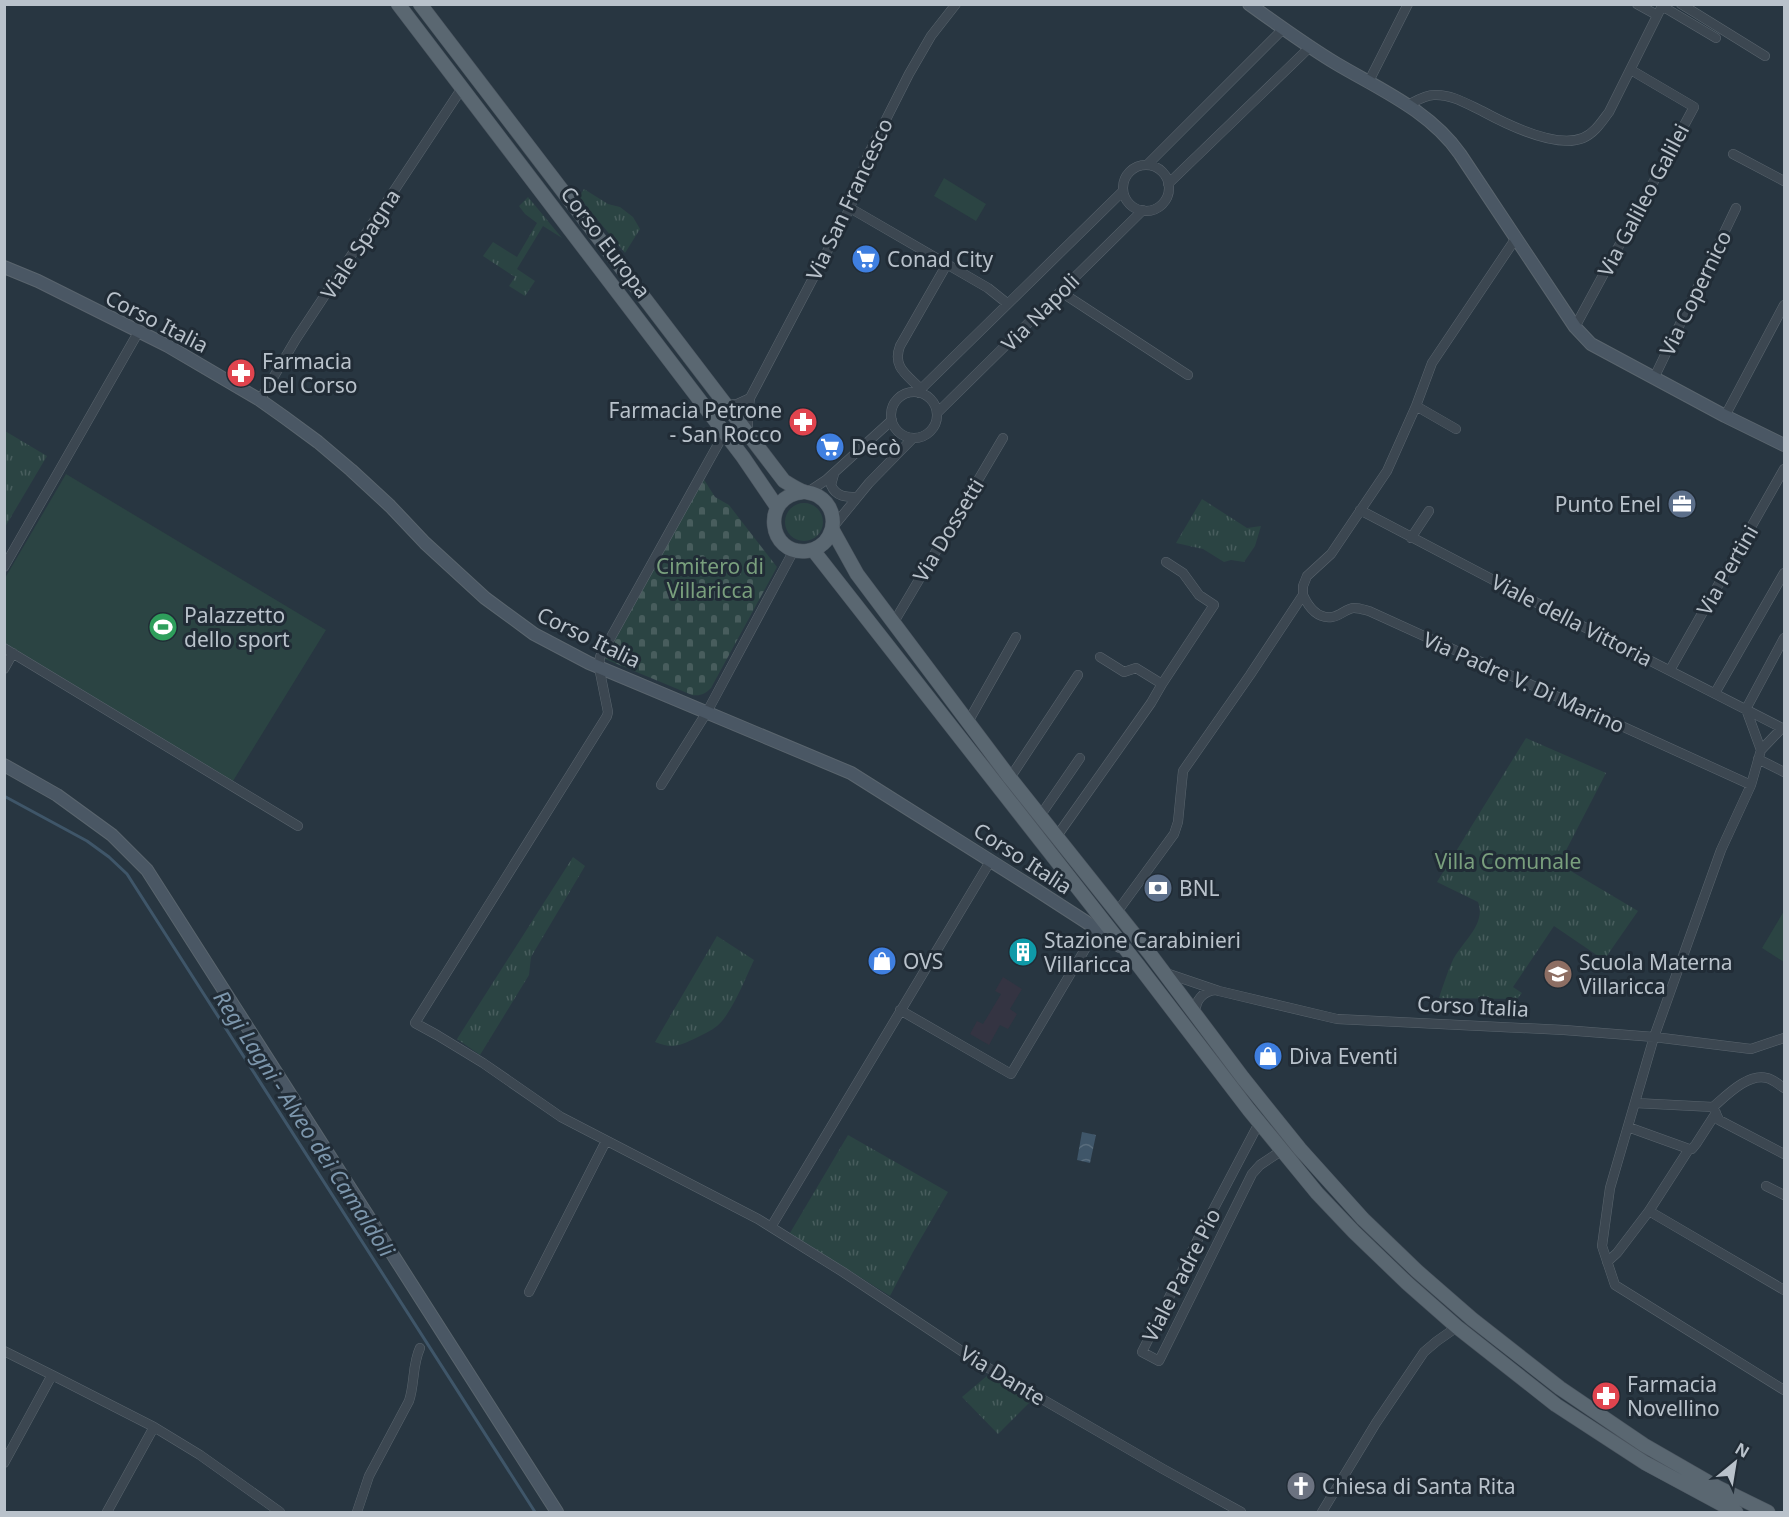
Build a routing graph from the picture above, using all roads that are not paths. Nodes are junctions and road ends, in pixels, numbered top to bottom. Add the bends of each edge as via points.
1 (398, 4) edge
2 (420, 4) edge
3 (956, 4) edge
4 (1249, 4) edge
5 (1408, 4) edge
6 (1637, 4) edge
7 (1681, 4) edge
8 (1663, 5) edge
9 (1657, 15) junction
10 (1283, 29) junction
11 (1716, 38) dead end
12 (1310, 47) junction
13 (1764, 56) dead end
14 (1631, 70) junction
15 (1368, 83) junction
16 (462, 88) junction
17 (1408, 105) junction
18 (1733, 154) dead end
19 (1147, 165) junction
20 (1785, 181) edge
21 (1168, 184) junction
22 (1124, 191) junction
23 (850, 208) junction
24 (1736, 208) dead end
25 (1143, 210) junction
26 (1516, 238) junction
27 (947, 264) junction
28 (4, 267) edge
29 (1061, 292) junction
30 (1008, 304) junction
31 (1785, 305) edge
32 (1575, 327) junction
33 (140, 331) junction
34 (1188, 375) dead end
35 (1654, 378) junction
36 (920, 391) junction
37 (750, 398) junction
38 (260, 400) junction
39 (725, 405) junction
40 (1416, 406) junction
41 (937, 413) junction
42 (1725, 416) junction
43 (892, 420) junction
44 (1456, 429) dead end
45 (726, 435) junction
46 (748, 435) junction
47 (913, 438) junction
48 (1003, 438) dead end
49 (1785, 445) edge
50 (1785, 469) edge
51 (835, 472) junction
52 (806, 492) junction
53 (857, 497) junction
54 (777, 507) junction
55 (1360, 510) junction
56 (1429, 511) dead end
57 (832, 528) junction
58 (1411, 538) junction
59 (794, 550) junction
60 (813, 550) junction
61 (1166, 562) dead end
62 (4, 567) edge
63 (1785, 573) edge
64 (1303, 595) junction
65 (894, 622) junction
66 (1016, 636) dead end
67 (1785, 638) edge
68 (4, 648) edge
69 (13, 653) junction
70 (1100, 657) dead end
71 (599, 667) junction
72 (4, 669) edge
73 (1670, 670) junction
74 (1078, 675) dead end
75 (1162, 684) junction
76 (1715, 693) junction
77 (1746, 709) junction
78 (707, 712) junction
79 (968, 722) junction
80 (1783, 729) edge
81 (1760, 755) junction
82 (1080, 758) dead end
83 (4, 765) edge
84 (1785, 772) edge
85 (1010, 778) junction
86 (661, 784) dead end
87 (1751, 785) junction
88 (1040, 816) junction
89 (298, 826) dead end
90 (1057, 836) junction
91 (991, 860) junction
92 (1086, 898) junction
93 (1117, 912) junction
94 (1072, 913) junction
95 (1097, 929) junction
96 (1147, 951) junction
97 (1134, 960) junction
98 (1163, 972) junction
99 (1216, 990) junction
100 (900, 1010) junction
101 (1197, 1017) junction
102 (1654, 1037) junction
103 (1785, 1038) edge
104 (1785, 1088) edge
105 (1635, 1103) junction
106 (1715, 1110) junction
107 (1259, 1123) junction
108 (1628, 1127) junction
109 (606, 1141) junction
110 (1689, 1149) junction
111 (1281, 1151) junction
112 (1785, 1154) edge
113 (1766, 1186) dead end
114 (1783, 1192) edge
115 (1649, 1211) junction
116 (771, 1227) junction
117 (1607, 1262) junction
118 (1785, 1290) edge
119 (529, 1292) dead end
120 (1457, 1327) junction
121 (420, 1348) dead end
122 (4, 1352) edge
123 (52, 1375) junction
124 (1785, 1390) edge
125 (154, 1427) junction
126 (4, 1463) edge
127 (107, 1512) edge
128 (280, 1512) edge
129 (357, 1512) edge
130 (557, 1512) edge
131 (1241, 1512) edge
132 (1322, 1512) edge
133 (1736, 1512) edge
134 (1768, 1512) edge

1 - 16 main road, Corso Europa
2 - 39 main road, Corso Europa
3 - 23 street, Via San Francesco via 909,74 868,155
4 - 10 street
5 - 15 street
6 - 9 street
7 - 13 street
8 - 9 street
8 - 11 street
9 - 14 street
10 - 12 street
10 - 19 street
12 - 15 street
12 - 21 street
14 - 17 street via 1598,127 1584,138 1573,140 1533,133 1444,95 1432,95
14 - 32 street, Via Galileo Galilei via 1694,107
15 - 17 street
16 - 38 street, Viale Spagna
16 - 45 main road, Corso Europa
17 - 26 street via 1454,145
18 - 20 street
19 - 21 street via 1163,173
19 - 22 street via 1129,172
21 - 25 street via 1162,204
22 - 25 street via 1130,204
22 - 30 street, Via Napoli
23 - 27 street
23 - 37 street, Via San Francesco
24 - 35 street, Via Copernico
25 - 29 street, Via Napoli
26 - 32 street
26 - 40 street via 1432,363
27 - 30 street
27 - 36 street via 896,354 898,364
28 - 33 street, Corso Italia
29 - 34 street
29 - 41 street, Via Napoli
30 - 36 street, Via Napoli
31 - 42 street
32 - 35 street via 1591,344
33 - 38 street, Corso Italia
33 - 62 street
35 - 42 street
36 - 41 street
36 - 43 street via 901,397 893,407
37 - 39 street
37 - 46 street, Via San Francesco
38 - 71 street, Corso Italia via 351,470 485,598 534,634
39 - 46 main road, Corso Europa
40 - 44 street
40 - 55 street via 1387,471
41 - 47 street via 931,431
42 - 49 street
43 - 47 street via 897,430
43 - 51 street
45 - 54 main road, Corso Europa
45 - 71 street via 606,647
46 - 52 main road, Corso Europa via 784,481
47 - 53 street
48 - 65 street, Via Dossetti
50 - 73 street, Via Pertini
51 - 52 street
51 - 53 street via 833,490 842,496
52 - 54 main road via 788,495
52 - 57 main road via 818,495 829,506
53 - 57 street
54 - 59 main road via 775,532
55 - 58 street, Viale della Vittoria
55 - 64 street via 1331,554 1307,576
56 - 58 street
57 - 60 main road via 823,544
57 - 65 main road via 857,574
58 - 73 street, Viale della Vittoria
59 - 60 main road
59 - 78 street
60 - 92 main road
61 - 75 street via 1184,573 1199,595 1214,605
63 - 76 street
64 - 87 street, Via Padre V. Di Marino via 1308,606 1322,615 1332,617 1353,608 1369,611
64 - 93 street via 1183,771 1174,834
65 - 79 main road
66 - 79 street
67 - 77 street
68 - 69 street
69 - 72 street
69 - 89 street
70 - 75 street via 1124,672 1136,668
71 - 78 street, Corso Italia
71 - 109 street, Via Dante via 608,716 415,1023 483,1063 561,1117
73 - 76 street, Viale della Vittoria
74 - 85 street
75 - 90 street
76 - 77 street, Viale della Vittoria
77 - 80 street, Viale della Vittoria
77 - 81 street
78 - 86 street
78 - 91 street, Corso Italia via 851,773
79 - 85 main road
80 - 81 street
81 - 84 street
81 - 87 street
82 - 88 street
83 - 130 street via 85,815 147,870
85 - 88 main road
87 - 102 street via 1721,850
88 - 90 main road
90 - 93 main road
91 - 94 street, Corso Italia
91 - 100 street
92 - 94 street
92 - 97 main road
93 - 96 main road
94 - 95 street, Corso Italia
95 - 97 street, Corso Italia
95 - 100 street via 1011,1074
96 - 97 main road via 1148,964 1143,966
96 - 98 main road
97 - 98 main road via 1147,969
97 - 107 main road
98 - 99 street, Corso Italia
98 - 101 main road
99 - 101 street via 1198,1000
99 - 102 street, Corso Italia via 1337,1019
100 - 116 street
101 - 134 main road via 1321,1174 1363,1219 1472,1319 1560,1388 1644,1445
102 - 103 street, Corso Italia via 1751,1049
102 - 105 street
104 - 106 street via 1767,1078 1740,1083
105 - 106 street
105 - 108 street
106 - 110 street via 1696,1144
106 - 112 street via 1719,1120
107 - 111 main road
107 - 111 street, Viale Padre Pio via 1142,1352 1159,1361 1252,1174
108 - 110 street
108 - 117 street via 1610,1188 1602,1246
109 - 116 street, Via Dante
109 - 119 street
110 - 115 street
111 - 120 main road via 1354,1232
113 - 114 street
115 - 117 street
115 - 118 street
116 - 131 street, Via Dante via 978,1362
117 - 124 street via 1615,1285
120 - 132 street via 1424,1352
120 - 133 main road via 1579,1421 1645,1463
121 - 129 street via 409,1401 369,1476
122 - 123 street
123 - 125 street
123 - 126 street
125 - 127 street
125 - 128 street

